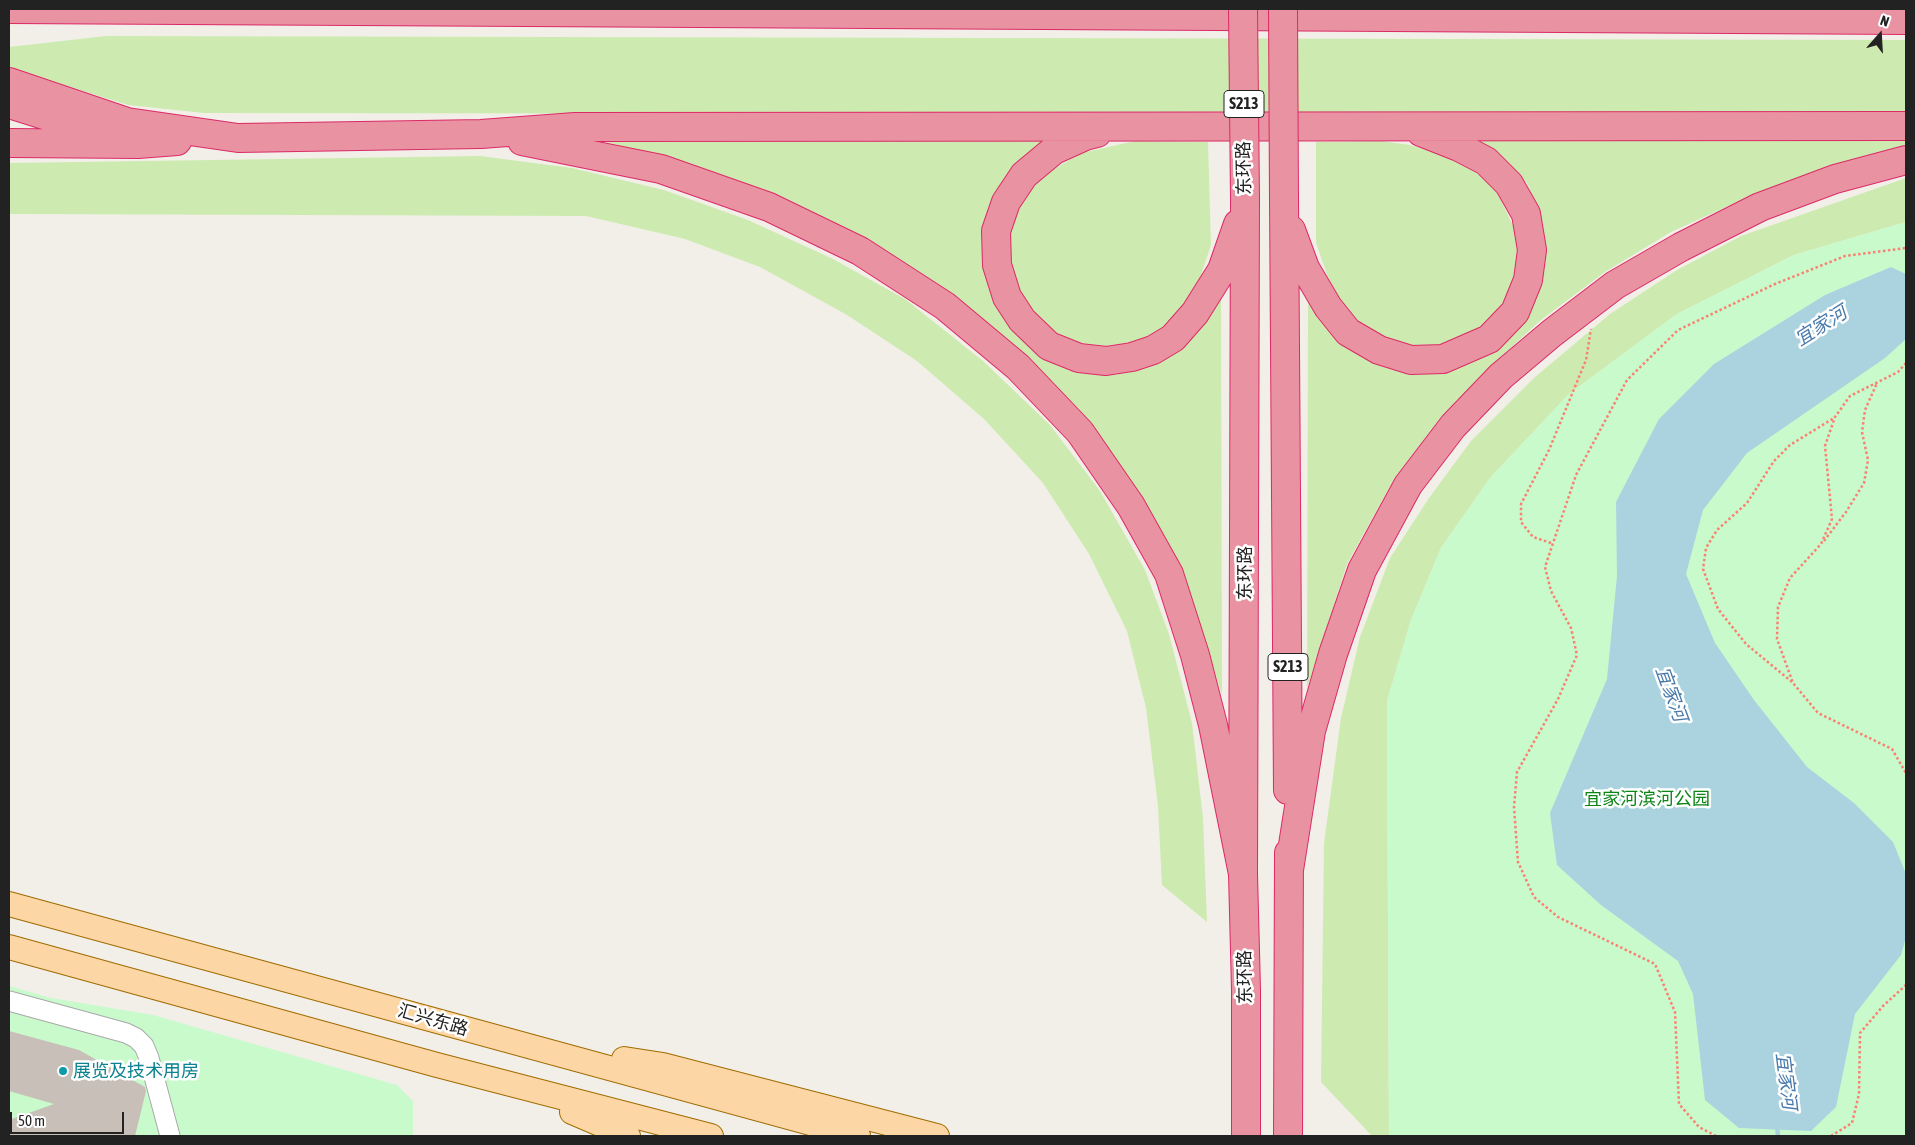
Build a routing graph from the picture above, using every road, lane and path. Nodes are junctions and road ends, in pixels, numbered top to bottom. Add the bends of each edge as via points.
1 (9, 9) edge
2 (1243, 9) edge
3 (1283, 9) edge
4 (1906, 20) edge
5 (9, 82) edge
6 (9, 104) edge
7 (1400, 126) junction
8 (1906, 126) edge
9 (1128, 127) junction
10 (481, 134) junction
11 (238, 138) junction
12 (9, 143) edge
13 (138, 144) junction
14 (1906, 160) edge
15 (1284, 198) junction
16 (1245, 199) junction
17 (1906, 248) edge
18 (1592, 302) junction
19 (1906, 363) edge
20 (1877, 383) junction
21 (1836, 417) junction
22 (1287, 467) junction
23 (1246, 468) junction
24 (1551, 543) junction
25 (1821, 544) junction
26 (1793, 683) junction
27 (1906, 773) edge
28 (1289, 870) junction
29 (1243, 874) junction
30 (9, 904) edge
31 (9, 947) edge
32 (1906, 985) edge
33 (9, 1001) edge
34 (510, 1042) junction
35 (497, 1080) junction
36 (1246, 1105) junction
37 (1288, 1108) junction
38 (170, 1136) edge
39 (628, 1136) edge
40 (711, 1136) edge
41 (858, 1136) edge
42 (938, 1136) edge
43 (1235, 1136) edge
44 (1246, 1136) edge
45 (1288, 1136) edge
46 (1304, 1136) edge
47 (1716, 1136) edge
48 (1831, 1136) edge

1 - 4 highway
2 - 16 highway, 东环路 / S213, bridge
3 - 15 highway, S213, bridge
5 - 11 highway via 127,122
6 - 13 highway
7 - 8 highway
7 - 9 highway
7 - 15 highway via 1433,135 1486,161 1509,184 1526,214 1532,250 1528,280 1515,312 1489,340 1443,359 1412,360 1379,350 1348,332 1328,307 1305,268 1293,238
9 - 10 highway via 575,126
9 - 16 highway via 1084,136 1054,150 1024,175 1006,202 996,231 997,265 1007,297 1022,320 1049,346 1079,358 1106,361 1153,350 1173,338 1195,313 1222,270
10 - 11 highway
10 - 29 highway via 661,169 769,206 860,251 945,306 1018,367 1080,432 1132,506 1168,574 1200,673
11 - 13 highway
12 - 13 highway
14 - 18 highway via 1835,179 1760,207 1681,247
15 - 22 highway, S213
16 - 23 highway, 东环路 / S213
17 - 24 path via 1845,256 1775,284 1678,330 1627,380 1576,475
18 - 24 path via 1594,316 1586,360 1549,450 1521,504 1521,522 1533,537
18 - 28 highway via 1501,376 1453,426 1408,485 1362,570 1311,731
19 - 20 path via 1898,372
20 - 21 path via 1850,396
20 - 25 path via 1865,410 1862,432 1868,460 1864,482
21 - 25 path via 1825,446 1832,519
21 - 26 path via 1790,445 1774,461 1747,503 1717,530 1706,548 1702,569 1718,609 1746,644
22 - 23 highway
22 - 28 highway, S213
23 - 29 highway, 东环路 / S213
24 - 47 path via 1545,567 1551,591 1571,628 1577,655 1558,699 1516,772 1514,807 1518,862 1534,897 1558,917 1654,964 1675,1012 1679,1104 1699,1127
25 - 26 path via 1790,578 1778,607 1778,639
26 - 27 path via 1818,713 1892,749
28 - 37 highway, S213
29 - 36 highway, 东环路 / S213
30 - 34 main road, 汇兴东路
31 - 35 main road
32 - 48 path via 1860,1033 1859,1094 1852,1123
33 - 38 lane via 136,1038 150,1058
34 - 41 main road, 汇兴东路
34 - 42 main road via 663,1065
35 - 39 main road
35 - 40 main road
36 - 43 main road
36 - 44 highway, 东环路 / S213
37 - 45 highway, S213
37 - 46 main road

